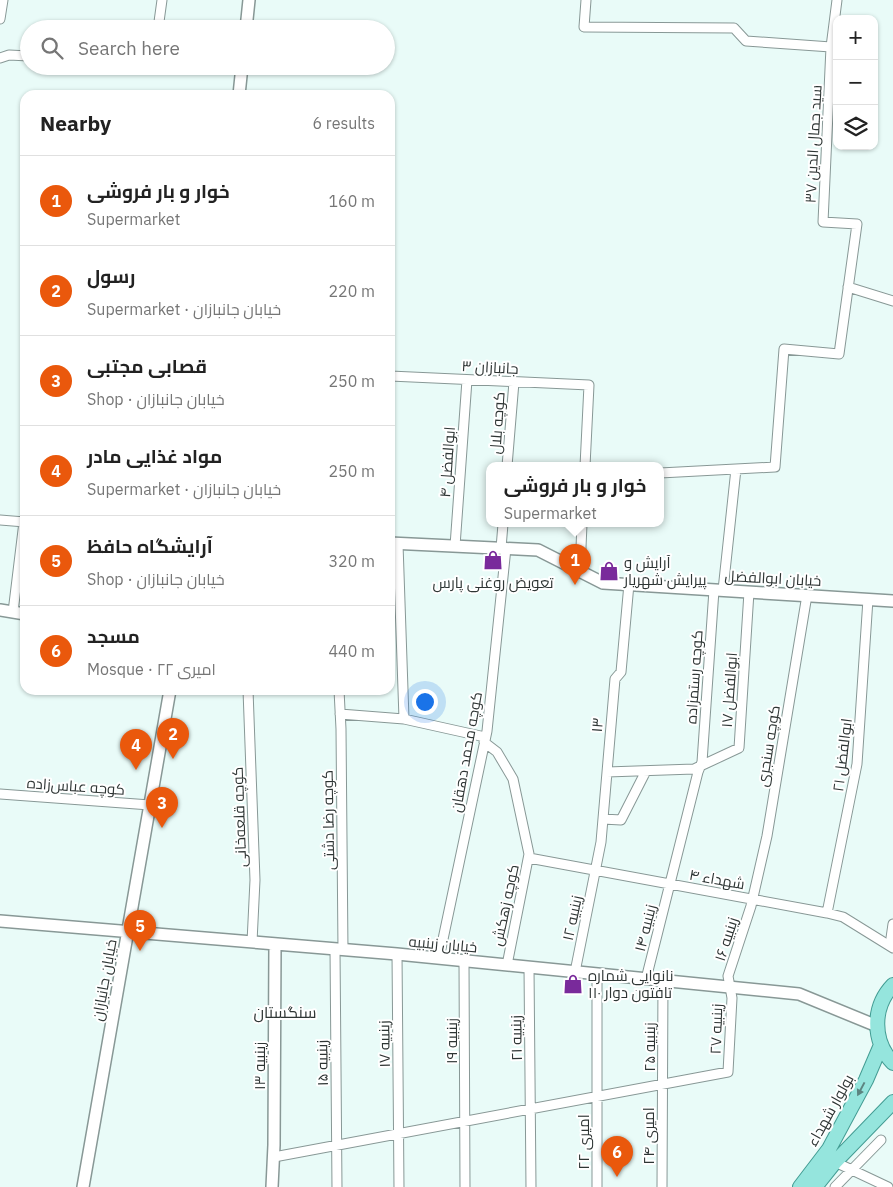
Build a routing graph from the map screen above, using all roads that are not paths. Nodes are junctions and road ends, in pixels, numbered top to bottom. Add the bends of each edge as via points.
1 (2, 0) edge
2 (162, 0) edge
3 (249, 0) edge
4 (586, 0) edge
5 (837, 0) edge
6 (0, 20) edge
7 (159, 20) edge
8 (247, 20) edge
9 (831, 47) junction
10 (20, 56) edge
11 (0, 58) edge
12 (241, 75) edge
13 (240, 90) edge
14 (848, 287) junction
15 (893, 300) edge
16 (395, 376) edge
17 (467, 380) junction
18 (514, 382) junction
19 (507, 462) edge
20 (585, 462) edge
21 (736, 469) junction
22 (664, 473) edge
23 (0, 520) edge
24 (20, 522) edge
25 (503, 527) edge
26 (582, 527) edge
27 (395, 544) edge
28 (455, 546) junction
29 (504, 548) junction
30 (20, 555) edge
31 (395, 561) edge
32 (580, 571) junction
33 (629, 584) junction
34 (718, 590) junction
35 (749, 592) junction
36 (807, 595) junction
37 (868, 599) junction
38 (893, 600) edge
39 (0, 610) edge
40 (13, 612) junction
41 (20, 613) edge
42 (169, 695) edge
43 (248, 695) edge
44 (339, 695) edge
45 (340, 714) junction
46 (404, 718) junction
47 (485, 740) junction
48 (701, 766) junction
49 (646, 771) junction
50 (607, 772) junction
51 (0, 794) edge
52 (150, 805) junction
53 (603, 820) junction
54 (529, 858) junction
55 (596, 871) junction
56 (670, 884) junction
57 (752, 899) junction
58 (827, 913) junction
59 (0, 921) edge
60 (893, 924) edge
61 (128, 932) junction
62 (252, 942) junction
63 (275, 944) junction
64 (891, 946) edge
65 (339, 950) junction
66 (397, 954) junction
67 (439, 958) junction
68 (464, 961) junction
69 (506, 965) junction
70 (529, 967) junction
71 (575, 972) junction
72 (597, 974) junction
73 (646, 979) junction
74 (663, 980) junction
75 (893, 985) edge
76 (730, 987) junction
77 (877, 1026) junction
78 (881, 1045) junction
79 (893, 1063) edge
80 (662, 1084) junction
81 (597, 1097) junction
82 (893, 1102) edge
83 (530, 1109) junction
84 (465, 1122) junction
85 (399, 1134) junction
86 (881, 1140) dead end
87 (337, 1146) junction
88 (274, 1158) junction
89 (835, 1162) junction
90 (852, 1170) junction
91 (83, 1187) edge
92 (272, 1187) edge
93 (337, 1187) edge
94 (399, 1187) edge
95 (465, 1187) edge
96 (531, 1187) edge
97 (597, 1187) edge
98 (662, 1187) edge
99 (800, 1187) edge
100 (815, 1187) edge
101 (835, 1187) edge
102 (888, 1187) edge

1 - 6 street
2 - 7 street
3 - 8 street
4 - 9 street via 584,26 734,28 746,40
5 - 9 street, سید جمال الدین ۳۷
9 - 14 street, سید جمال الدین ۳۷ via 823,222 857,224
10 - 11 street
12 - 13 street
14 - 15 street
14 - 21 street via 839,354 784,349 775,467
16 - 17 street, جانبازان ۳
17 - 18 street, جانبازان ۳
17 - 28 street, ابوالفضل ۴
18 - 19 street, کوچه بلال
18 - 20 street, جانبازان ۳ via 588,385
21 - 22 street
21 - 34 street, کوچه رستمزاده
23 - 24 street
25 - 29 street
26 - 32 street
27 - 28 street, خیابان ابوالفضل
28 - 29 street, خیابان ابوالفضل
29 - 32 street, خیابان ابوالفضل via 538,550
29 - 47 street, کوچه محمد دهقان
30 - 40 street
31 - 46 street
32 - 33 street, خیابان ابوالفضل via 603,583
33 - 34 street, خیابان ابوالفضل
33 - 50 street, ۱۳ via 621,672 615,679
34 - 35 street, خیابان ابوالفضل
34 - 48 street, کوچه رستمزاده
35 - 36 street, خیابان ابوالفضل
35 - 48 street, ابوالفضل ۱۷ via 739,748
36 - 37 street, خیابان ابوالفضل
36 - 57 street, کوچه سنجری via 767,836
37 - 38 street, خیابان ابوالفضل
37 - 58 street, ابوالفضل ۲۱ via 857,764
39 - 40 street
40 - 41 street
42 - 52 street, خیابان جانبازان
43 - 62 street, کوچه قلعه‌خانی via 255,880
44 - 45 street, کوچه رضا دشتی
45 - 46 street
45 - 65 street, کوچه رضا دشتی
46 - 47 street
47 - 54 street, کوچه زهکش via 513,778
47 - 67 street, کوچه محمد دهقان
48 - 49 street
48 - 56 street, کوچه رستمزاده
49 - 50 street
49 - 53 street via 621,820
50 - 53 street, ۱۳
51 - 52 street, کوچه عباس‌زاده
52 - 61 street, خیابان جانبازان
53 - 55 street, ۱۳
54 - 55 street, شهداء ۴
54 - 69 street, کوچه زهکش
55 - 56 street, شهداء ۴
55 - 71 street, زینبیه ۱۲
56 - 57 street, شهداء ۴
56 - 73 street, زینبیه ۱۴
57 - 58 street, شهداء ۴
57 - 76 street, زینبیه ۱۶ via 728,976
58 - 64 street, شهداء ۴ via 843,917
59 - 61 street, خیابان زینبیه
60 - 64 street
61 - 62 street, خیابان زینبیه
61 - 91 street, خیابان جانبازان
62 - 63 street, خیابان زینبیه
63 - 65 street, خیابان زینبیه
63 - 88 street, زینبیه ۱۳
65 - 66 street, خیابان زینبیه
65 - 87 street, زینبیه ۱۵
66 - 67 street, خیابان زینبیه
66 - 85 street, زینبیه ۱۷
67 - 68 street, خیابان زینبیه
68 - 69 street, خیابان زینبیه
68 - 84 street, زینبیه ۱۹
69 - 70 street, خیابان زینبیه
70 - 71 street, خیابان زینبیه
70 - 83 street, زینبیه ۲۱
71 - 72 street, خیابان زینبیه
72 - 73 street, خیابان زینبیه
72 - 81 street, امیری ۲۲
73 - 74 street, خیابان زینبیه
74 - 76 street, خیابان زینبیه
74 - 80 street, زینبیه ۲۵
75 - 77 main road via 881,1002
76 - 77 street, خیابان زینبیه via 799,994
76 - 80 street, زینبیه ۲۷ via 728,1072
77 - 78 main road
78 - 79 main road
78 -> 99 main road, بولوار شهداء via 829,1150
80 - 81 street
80 - 98 street, امیری ۲۴
81 - 83 street
81 - 97 street, امیری ۲۲
82 - 89 main road, بولوار شهداء
83 - 84 street
83 - 96 street, زینبیه ۲۱
84 - 85 street
84 - 95 street, زینبیه ۱۹
85 - 87 street
85 - 94 street, زینبیه ۱۷
86 - 90 street
87 - 88 street
87 - 93 street, زینبیه ۱۵
88 - 92 street, زینبیه ۱۳
89 - 90 street
89 - 100 main road, بولوار شهداء
90 - 101 street
90 - 102 street

